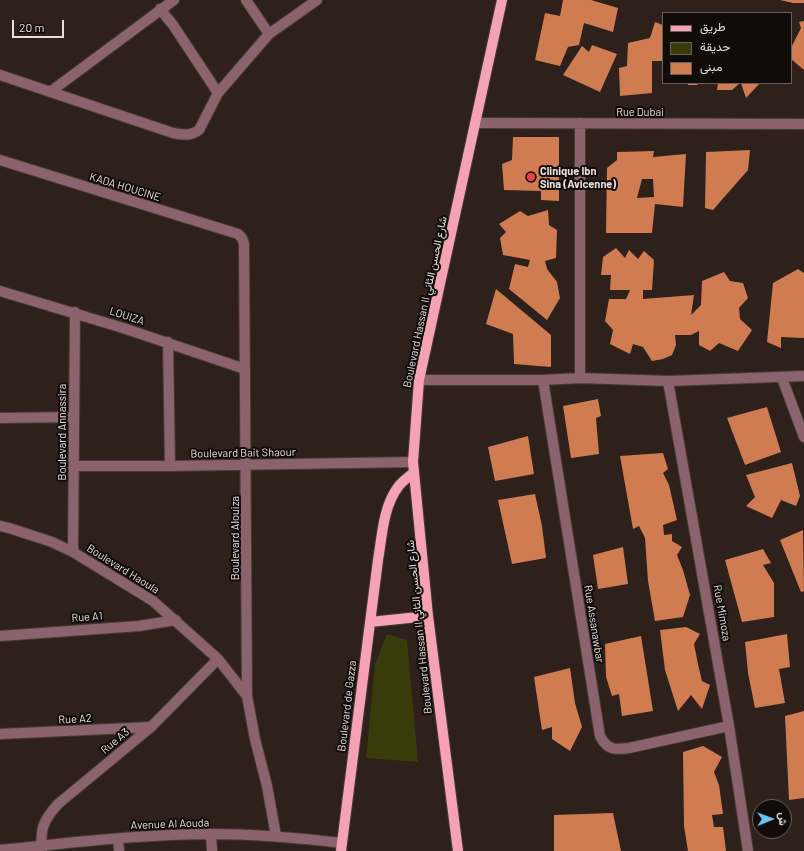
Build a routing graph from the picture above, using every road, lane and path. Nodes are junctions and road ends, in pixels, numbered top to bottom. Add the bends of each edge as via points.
1 (174, 0) edge
2 (246, 0) edge
3 (317, 0) edge
4 (502, 0) edge
5 (160, 9) junction
6 (269, 34) junction
7 (0, 75) edge
8 (50, 92) junction
9 (218, 93) junction
10 (476, 122) junction
11 (580, 123) junction
12 (804, 124) edge
13 (0, 160) edge
14 (242, 238) joint
15 (0, 291) edge
16 (75, 312) junction
17 (168, 342) junction
18 (245, 369) junction
19 (804, 376) edge
20 (580, 378) junction
21 (782, 378) junction
22 (419, 380) junction
23 (543, 380) junction
24 (668, 381) junction
25 (74, 417) junction
26 (0, 418) edge
27 (804, 437) edge
28 (413, 462) junction
29 (247, 465) junction
30 (74, 466) junction
31 (170, 466) junction
32 (414, 472) junction
33 (0, 526) edge
34 (73, 552) junction
35 (428, 616) junction
36 (176, 620) junction
37 (370, 622) junction
38 (0, 636) edge
39 (218, 659) junction
40 (247, 696) junction
41 (729, 726) junction
42 (151, 727) junction
43 (0, 734) edge
44 (211, 834) junction
45 (276, 836) junction
46 (118, 838) junction
47 (341, 847) edge
48 (42, 848) edge
49 (0, 850) edge
50 (119, 851) edge
51 (212, 851) edge
52 (458, 851) edge
53 (748, 851) edge

1 - 5 street
2 - 6 street
3 - 6 street
4 - 10 main road, Boulevard Hassan II شارع الحسن الثاني
5 - 8 street
5 - 9 street
6 - 9 street
7 - 8 street
8 - 9 street via 173,133 186,135 199,130
10 - 11 street, Rue Dubai
10 - 22 main road, Boulevard Hassan II شارع الحسن الثاني
11 - 12 street, Rue Dubai
11 - 20 street
13 - 14 street, KADA HOUCINE via 238,234
14 - 18 street, Boulevard Alouiza
15 - 16 street, LOUIZA
16 - 17 street, LOUIZA
16 - 25 street, Boulevard Annassira
17 - 18 street, LOUIZA
17 - 31 street
18 - 29 street, Boulevard Alouiza
19 - 21 street
20 - 23 street
20 - 24 street
21 - 24 street
21 - 27 street
22 - 23 street
22 - 28 main road, Boulevard Hassan II شارع الحسن الثاني
23 - 41 street, Rue Assanawbar via 600,736 604,744 618,750
24 - 41 street, Rue Mimoza
25 - 26 street
25 - 30 street, Boulevard Annassira
28 - 29 street, Boulevard Bait Shaour
28 - 32 main road, Boulevard Hassan II شارع الحسن الثاني
29 - 31 street, Boulevard Bait Shaour
29 - 40 street, Boulevard Alouiza
30 - 31 street, Boulevard Bait Shaour
30 - 34 street, Boulevard Annassira
32 - 35 main road, Boulevard Hassan II شارع الحسن الثاني
32 - 37 main road, Boulevard de Gazza via 399,486 389,503
33 - 34 street, Boulevard Haoula via 38,537
34 - 36 street, Boulevard Haoula via 134,588
35 - 37 main road
35 - 52 main road, Boulevard Hassan II شارع الحسن الثاني
36 - 38 street, Rue A1 via 139,626
36 - 39 street, Boulevard Haoula
37 - 47 main road, Boulevard de Gazza
39 - 40 street, Boulevard Haoula
39 - 42 street, Rue A3
40 - 45 street, Boulevard Alouiza via 268,786
41 - 53 street, Rue Mimoza
42 - 43 street, Rue A2
42 - 48 street, Rue A3 via 58,804 42,829
44 - 45 street, Avenue Al Aouda
44 - 46 street, Avenue Al Aouda
44 - 51 street
45 - 47 street, Avenue Al Aouda
46 - 48 street, Avenue Al Aouda
46 - 50 street
48 - 49 street, Avenue Al Aouda

